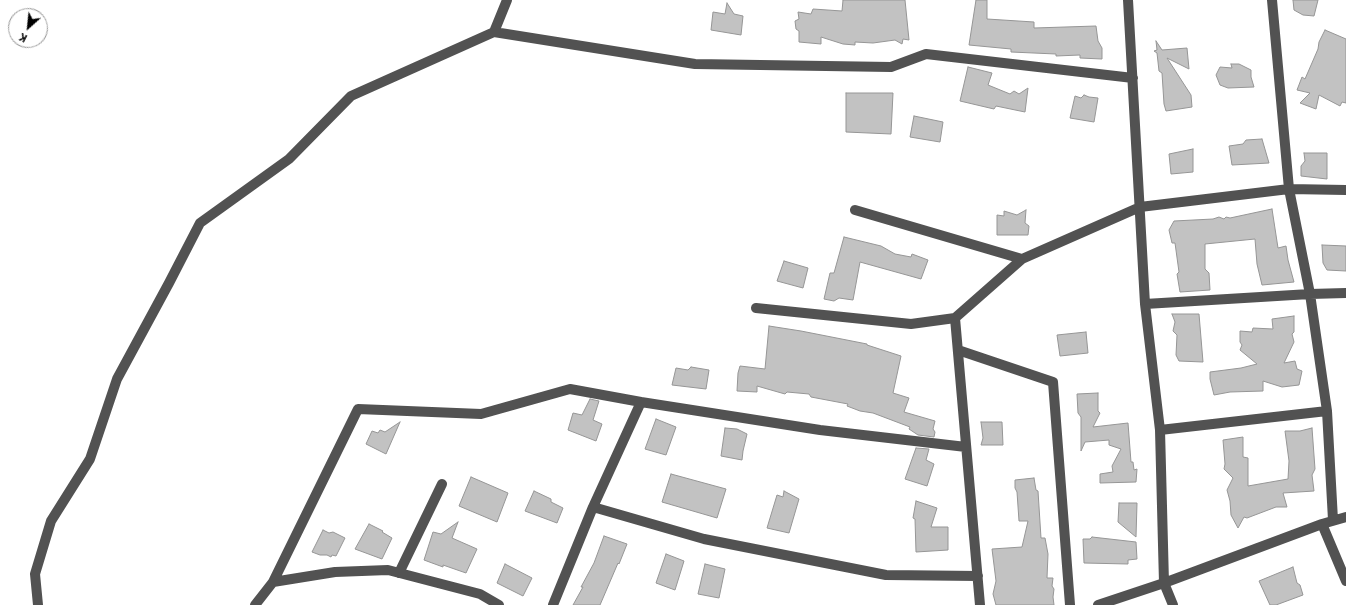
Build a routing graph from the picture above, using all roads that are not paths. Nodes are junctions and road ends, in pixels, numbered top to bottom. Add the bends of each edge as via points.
1 (507, 0) edge
2 (1128, 0) edge
3 (1272, 0) edge
4 (494, 32) junction
5 (1132, 78) junction
6 (1289, 189) junction
7 (1346, 190) edge
8 (1140, 207) junction
9 (855, 210) dead end
10 (1022, 259) junction
11 (1346, 293) edge
12 (1310, 294) junction
13 (1145, 304) junction
14 (756, 308) dead end
15 (955, 318) junction
16 (958, 350) junction
17 (641, 402) junction
18 (1327, 410) junction
19 (1160, 430) junction
20 (966, 447) junction
21 (442, 484) dead end
22 (593, 507) junction
23 (1346, 517) edge
24 (1333, 520) junction
25 (1322, 524) junction
26 (400, 573) junction
27 (978, 576) junction
28 (1346, 581) edge
29 (273, 582) junction
30 (1164, 583) junction
31 (38, 605) edge
32 (255, 605) edge
33 (499, 605) edge
34 (553, 605) edge
35 (980, 605) edge
36 (1070, 605) edge
37 (1098, 605) edge
38 (1173, 605) edge

1 - 4 street
2 - 5 street
3 - 6 street
4 - 5 street via 695,64 892,66 926,54
4 - 31 street via 352,96 289,159 200,223 117,380 90,459 51,521 35,574
5 - 8 street
6 - 7 street
6 - 8 street
6 - 12 street
8 - 10 street
8 - 13 street
9 - 10 street
10 - 15 street
11 - 12 street
12 - 13 street
12 - 18 street
13 - 19 street
14 - 15 street via 911,324
15 - 16 street
16 - 20 street
16 - 36 street via 1053,382
17 - 20 street via 820,430
17 - 22 street
17 - 29 street via 570,389 481,414 358,409
18 - 19 street
18 - 24 street
19 - 30 street
20 - 27 street
21 - 26 street
22 - 27 street via 704,539 886,575
22 - 34 street
23 - 24 street
24 - 25 street
25 - 28 street
25 - 30 street
26 - 29 street via 388,570 335,572
26 - 33 street via 480,594
27 - 35 street
29 - 32 street
30 - 37 street
30 - 38 street

